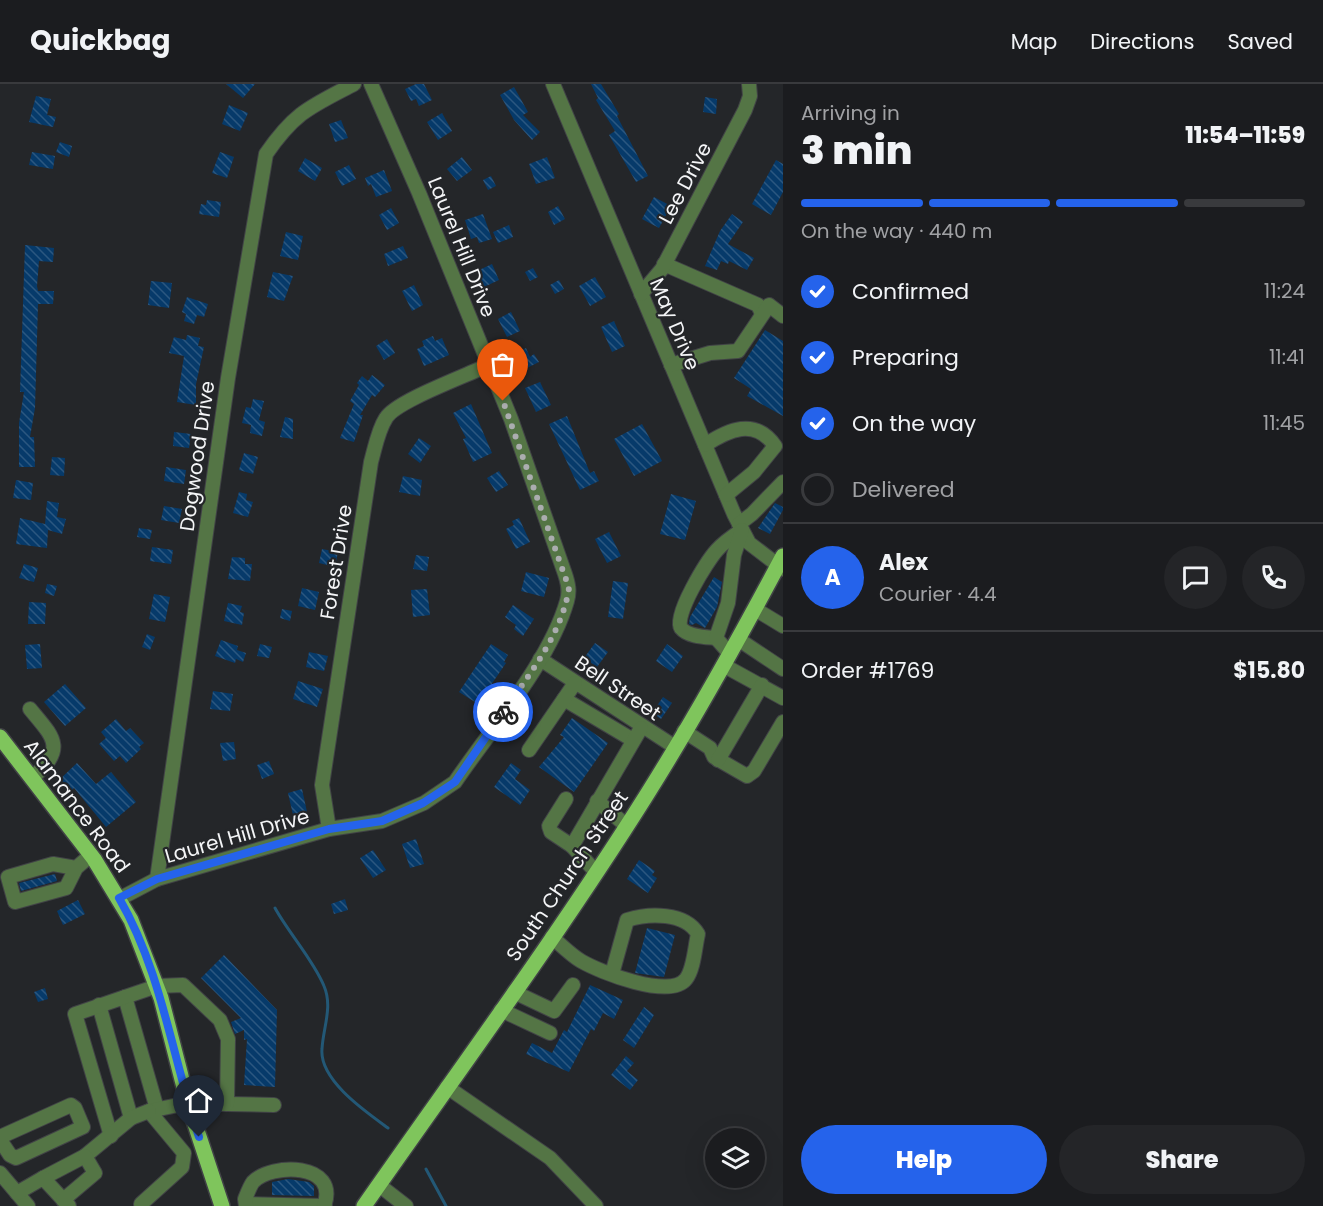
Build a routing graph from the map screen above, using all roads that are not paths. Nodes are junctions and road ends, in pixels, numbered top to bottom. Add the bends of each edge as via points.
1 (354, 84) edge
2 (371, 84) edge
3 (553, 84) edge
4 (749, 84) edge
5 (664, 264) junction
6 (641, 294) junction
7 (762, 314) junction
8 (783, 316) edge
9 (488, 365) junction
10 (671, 365) junction
11 (705, 445) junction
12 (783, 482) edge
13 (726, 495) junction
14 (740, 527) junction
15 (781, 563) edge
16 (755, 609) junction
17 (783, 626) edge
18 (716, 638) junction
19 (738, 639) junction
20 (540, 659) junction
21 (726, 659) junction
22 (783, 669) edge
23 (575, 683) junction
24 (762, 685) junction
25 (564, 699) junction
26 (783, 699) edge
27 (30, 709) dead end
28 (783, 722) edge
29 (641, 728) junction
30 (684, 731) junction
31 (0, 737) edge
32 (633, 740) junction
33 (675, 747) junction
34 (529, 750) dead end
35 (718, 760) junction
36 (32, 778) junction
37 (566, 799) dead end
38 (597, 801) junction
39 (627, 826) junction
40 (329, 829) junction
41 (572, 846) junction
42 (91, 855) junction
43 (76, 868) junction
44 (596, 872) junction
45 (157, 879) junction
46 (119, 898) junction
47 (552, 937) junction
48 (612, 974) junction
49 (573, 985) dead end
50 (157, 986) junction
51 (514, 992) junction
52 (125, 997) junction
53 (99, 1005) junction
54 (501, 1010) junction
55 (550, 1033) dead end
56 (447, 1087) junction
57 (188, 1103) junction
58 (227, 1104) junction
59 (274, 1105) dead end
60 (153, 1110) junction
61 (105, 1117) junction
62 (131, 1118) junction
63 (83, 1127) junction
64 (111, 1136) junction
65 (0, 1138) edge
66 (85, 1156) junction
67 (0, 1173) edge
68 (43, 1178) junction
69 (379, 1185) junction
70 (17, 1193) junction
71 (221, 1202) edge
72 (66, 1203) edge
73 (246, 1203) edge
74 (141, 1204) dead end
75 (28, 1206) edge
76 (324, 1206) edge
77 (364, 1206) edge
78 (406, 1206) edge
79 (596, 1206) edge

1 - 45 street, Dogwood Drive via 301,112 266,154 228,378
2 - 9 street, Laurel Hill Drive via 420,193
3 - 6 street, May Drive
4 - 5 street, Lee Drive via 746,110
5 - 6 street, Lee Drive
5 - 7 street via 758,305
6 - 10 street, May Drive
7 - 8 street via 769,305
7 - 10 street via 738,351 710,353
9 - 20 street, Laurel Hill Drive via 511,418 569,588 567,601
9 - 40 street, Forest Drive via 403,402 386,417 381,428 371,462 322,784
10 - 11 street, May Drive
11 - 13 street, May Drive
11 - 13 street via 740,428 753,428 774,446 754,471
12 - 14 street
13 - 14 street, May Drive
14 - 15 street, May Drive via 749,543
14 - 18 street via 728,603
14 - 18 street via 714,553 682,608 682,630
15 - 16 main road, South Church Street
16 - 17 street
16 - 19 main road, South Church Street
18 - 21 street
19 - 21 main road, South Church Street
19 - 22 street
20 - 23 street, Bell Street
20 - 40 street, Laurel Hill Drive via 455,782 443,792 382,821
21 - 24 street
21 - 30 main road, South Church Street
23 - 25 street
23 - 29 street, Bell Street
24 - 26 street
24 - 35 street
25 - 32 street
25 - 34 street
27 - 36 street via 53,737 54,748 43,769
28 - 35 street via 754,771 747,776
29 - 32 street
29 - 33 street, Bell Street
30 - 33 main road, South Church Street
30 - 35 street via 710,748
31 - 36 main road, Alamance Road
32 - 38 street
33 - 39 main road, South Church Street
36 - 42 main road, Alamance Road
37 - 41 street via 549,826 551,832
38 - 39 street
38 - 41 street
39 - 44 main road, South Church Street
40 - 45 street, Laurel Hill Drive
41 - 44 street
42 - 43 street
42 - 46 main road, Alamance Road
43 - 43 street via 53,864 8,877 15,902 66,888
44 - 47 main road, South Church Street
45 - 46 street, Laurel Hill Drive
46 - 50 main road, Alamance Road
47 - 48 street via 580,960
47 - 51 main road, South Church Street
48 - 48 street via 654,986 677,986 687,979 699,934 686,921 667,917 627,920
49 - 51 street via 554,1011
50 - 52 street
50 - 57 main road, Alamance Road
50 - 58 street via 183,985 220,1020 228,1039
51 - 54 main road, South Church Street
52 - 53 street
52 - 60 street
53 - 61 street via 75,1014
53 - 62 street
54 - 55 street
54 - 56 main road, South Church Street
56 - 69 main road, South Church Street
56 - 79 street via 550,1158
57 - 58 street
57 - 60 street
57 - 71 main road, Alamance Road
58 - 59 street
60 - 62 street
60 - 74 street via 184,1160 182,1167
61 - 63 street
61 - 64 street
62 - 64 street
63 - 65 street via 16,1158
63 - 65 street via 72,1105
64 - 66 street
66 - 68 street
66 - 72 street via 95,1173
67 - 70 street
68 - 70 street
68 - 72 street
69 - 77 main road, South Church Street
69 - 78 street
70 - 75 street
71 - 73 street
73 - 76 street
73 - 76 street via 253,1182 267,1174 298,1170 313,1173 325,1182 328,1195

